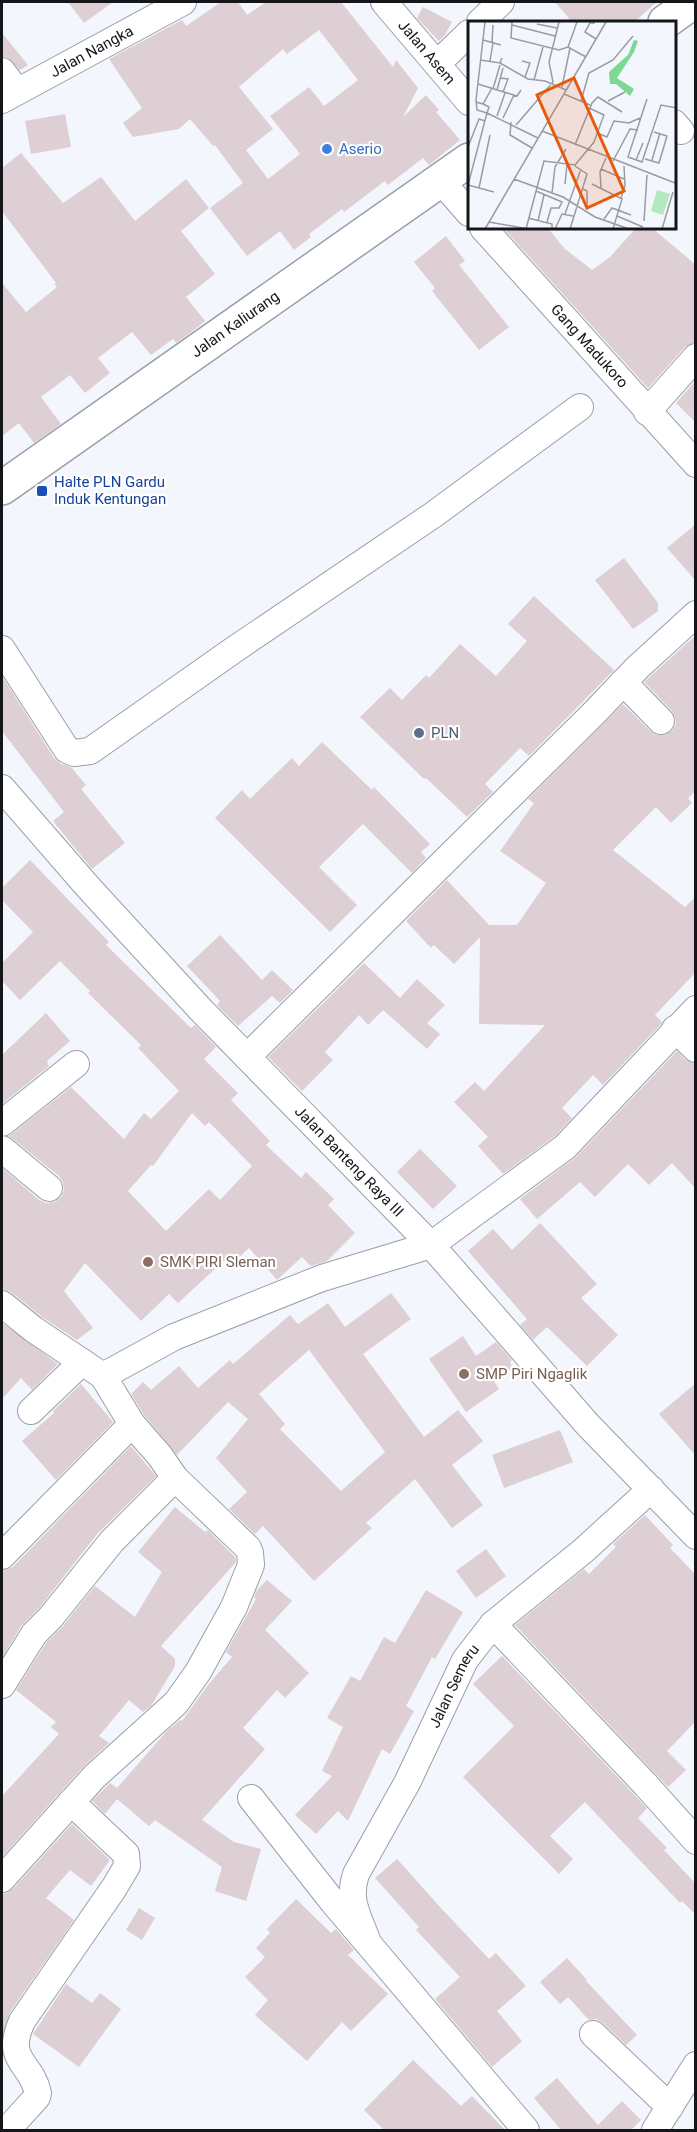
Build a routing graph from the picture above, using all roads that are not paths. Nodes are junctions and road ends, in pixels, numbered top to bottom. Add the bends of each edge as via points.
1 (183, 2) edge
2 (384, 2) edge
3 (501, 2) edge
4 (693, 2) edge
5 (481, 21) edge
6 (666, 21) edge
7 (468, 34) edge
8 (437, 64) junction
9 (2, 71) edge
10 (9, 95) edge
11 (468, 101) edge
12 (468, 161) edge
13 (441, 181) junction
14 (468, 212) edge
15 (485, 230) edge
16 (696, 357) edge
17 (580, 407) dead end
18 (647, 412) junction
19 (696, 464) edge
20 (2, 488) edge
21 (696, 614) edge
22 (2, 649) edge
23 (623, 682) junction
24 (661, 721) dead end
25 (2, 788) edge
26 (696, 1009) edge
27 (675, 1029) junction
28 (696, 1049) edge
29 (247, 1057) junction
30 (76, 1064) dead end
31 (2, 1123) edge
32 (2, 1149) edge
33 (49, 1188) dead end
34 (431, 1245) junction
35 (2, 1304) edge
36 (82, 1362) junction
37 (103, 1376) junction
38 (31, 1411) dead end
39 (132, 1424) junction
40 (175, 1478) junction
41 (644, 1481) junction
42 (696, 1536) edge
43 (2, 1557) edge
44 (493, 1624) junction
45 (2, 1685) edge
46 (251, 1798) dead end
47 (72, 1802) junction
48 (696, 1841) edge
49 (2, 1879) edge
50 (368, 1943) junction
51 (594, 2034) dead end
52 (696, 2065) edge
53 (670, 2107) junction
54 (7, 2130) edge
55 (526, 2130) edge
56 (655, 2130) edge

1 - 10 street, Jalan Nangka
2 - 8 street, Jalan Asem
3 - 5 street
4 - 6 main road
7 - 8 street
8 - 11 street, Jalan Asem
9 - 10 street
12 - 13 main road, Jalan Kaliurang
13 - 14 street
13 - 20 main road, Jalan Kaliurang
15 - 18 street, Gang Madukoro
16 - 18 street
17 - 22 street via 433,515 90,751 67,750
18 - 19 street, Gang Madukoro
21 - 23 street
23 - 24 street
23 - 29 street
25 - 29 street, Jalan Banteng Raya III via 88,887
26 - 27 street
27 - 28 street
27 - 34 street via 565,1147
29 - 34 street, Jalan Banteng Raya III
30 - 31 street
32 - 33 street
34 - 37 street via 322,1278 174,1337
34 - 41 street, Jalan Banteng Raya III via 588,1425
35 - 36 street
36 - 37 street
36 - 38 street
37 - 39 street
39 - 40 street
39 - 43 street
40 - 45 street via 112,1541 34,1634
40 - 47 street via 248,1548 251,1565 234,1607 176,1703
41 - 42 street, Jalan Banteng Raya III
41 - 44 street, Jalan Semeru via 582,1551
44 - 48 street
44 - 50 street, Jalan Semeru via 465,1660 407,1783 356,1875 351,1899
46 - 50 street, Jalan Semeru
47 - 49 street
47 - 54 street via 126,1854 127,1866 22,2021 15,2040 17,2053 37,2089 37,2097
50 - 55 street, Jalan Semeru
51 - 53 street
52 - 53 street
53 - 56 street

